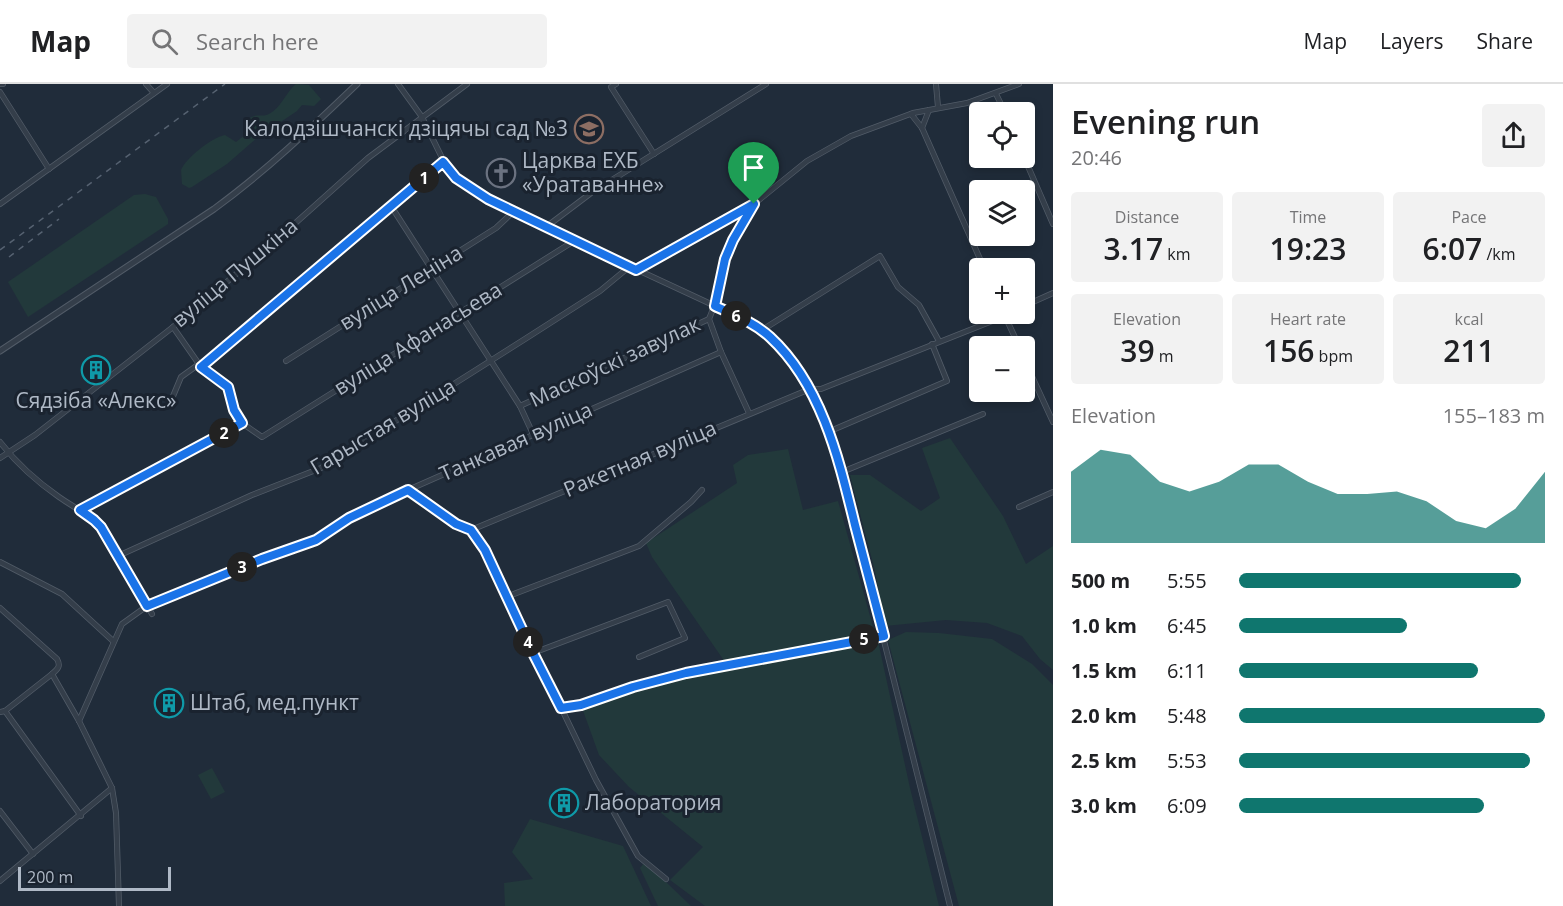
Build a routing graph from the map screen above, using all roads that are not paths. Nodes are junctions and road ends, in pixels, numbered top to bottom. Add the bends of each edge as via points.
1 (146, 84) edge
2 (167, 84) edge
3 (357, 84) edge
4 (398, 84) edge
5 (467, 84) edge
6 (766, 84) edge
7 (936, 84) edge
8 (1018, 84) edge
9 (613, 85) edge
10 (0, 93) edge
11 (154, 93) junction
12 (996, 94) junction
13 (1000, 102) edge
14 (938, 107) junction
15 (929, 110) junction
16 (911, 114) junction
17 (422, 117) junction
18 (922, 128) junction
19 (654, 154) junction
20 (443, 162) junction
21 (1028, 168) edge
22 (49, 169) junction
23 (0, 204) edge
24 (754, 204) junction
25 (391, 206) junction
26 (513, 212) junction
27 (1053, 224) edge
28 (546, 227) junction
29 (574, 241) junction
30 (980, 258) edge
31 (629, 267) junction
32 (431, 270) junction
33 (636, 270) junction
34 (1053, 293) edge
35 (1035, 301) edge
36 (715, 306) junction
37 (461, 313) junction
38 (710, 318) junction
39 (981, 324) edge
40 (173, 327) junction
41 (762, 330) junction
42 (939, 341) junction
43 (932, 344) junction
44 (0, 351) edge
45 (721, 352) junction
46 (286, 360) dead end
47 (491, 360) junction
48 (200, 365) junction
49 (1035, 383) edge
50 (810, 388) junction
51 (171, 402) dead end
52 (520, 406) junction
53 (749, 413) junction
54 (983, 414) dead end
55 (1053, 422) edge
56 (242, 423) junction
57 (828, 432) junction
58 (533, 434) junction
59 (0, 442) edge
60 (9, 453) junction
61 (0, 458) edge
62 (842, 472) junction
63 (408, 490) junction
64 (702, 490) dead end
65 (1053, 492) edge
66 (1019, 507) dead end
67 (80, 510) junction
68 (471, 530) junction
69 (118, 556) junction
70 (0, 562) edge
71 (506, 597) junction
72 (147, 606) junction
73 (0, 608) edge
74 (152, 614) dead end
75 (884, 636) junction
76 (113, 641) junction
77 (533, 653) junction
78 (639, 657) dead end
79 (52, 674) junction
80 (561, 708) junction
81 (2, 712) edge
82 (79, 721) junction
83 (112, 788) junction
84 (0, 811) edge
85 (81, 816) junction
86 (33, 854) junction
87 (666, 879) dead end
88 (0, 881) edge
89 (118, 906) edge
90 (950, 906) edge

1 - 11 street
2 - 11 street
3 - 44 street via 246,186
4 - 17 street
5 - 17 street, вуліца Пушкіна
6 - 19 street
7 - 14 street
8 - 12 street
9 - 19 street
10 - 22 street
11 - 22 street
12 - 13 street
12 - 14 street
14 - 15 street
15 - 16 street
15 - 18 street
16 - 18 street
16 - 24 street via 851,136 807,161
17 - 20 street
17 - 40 street, вуліца Пушкіна via 368,158
18 - 30 street
19 - 28 street
20 - 25 street
20 - 26 street via 462,183
21 - 27 street
22 - 23 street
24 - 33 street
24 - 36 street via 725,259
25 - 32 street
25 - 48 street via 244,333
26 - 28 street
26 - 32 street, вуліца Леніна via 496,228
28 - 29 street
29 - 31 street
29 - 37 street, вуліца Афанасьева
31 - 33 street
31 - 47 street, Гарыстая вуліца via 600,291
32 - 37 street
32 - 46 street, вуліца Леніна
33 - 36 street
34 - 35 street
36 - 38 street
36 - 41 street
37 - 47 street
37 - 56 street, вуліца Афанасьева via 262,437
38 - 45 street
38 - 52 street, Маскоўскі завулак
39 - 42 street, Ракетная вуліца
40 - 48 street
40 - 60 street, вуліца Пушкіна
41 - 42 street via 880,256 898,287 919,305
41 - 50 street via 786,353
42 - 43 street, Ракетная вуліца
43 - 50 street, Ракетная вуліца via 821,389
43 - 57 street via 947,381
45 - 53 street
45 - 58 street, Танкавая вуліца
47 - 52 street
47 - 69 street, Гарыстая вуліца via 321,468
48 - 51 street via 181,377
48 - 56 street via 228,387
49 - 55 street
50 - 53 street, Ракетная вуліца
50 - 57 street
52 - 58 street
53 - 68 street, Ракетная вуліца
54 - 62 street
56 - 67 street
57 - 62 street
58 - 63 street, Танкавая вуліца
59 - 60 street
60 - 61 street, вуліца Пушкіна
60 - 67 street via 29,474
62 - 75 street
63 - 68 street
63 - 72 street, Танкавая вуліца via 349,518 316,540
64 - 71 street via 639,546
65 - 66 street
67 - 69 street via 101,527
68 - 71 street via 485,550
69 - 72 street
70 - 76 street via 62,594
71 - 77 street
72 - 74 street
72 - 76 street, Танкавая вуліца via 122,624
73 - 79 street via 57,659 58,668
75 - 80 street via 686,673
75 - 90 street
76 - 82 street, Танкавая вуліца
77 - 78 street via 668,602 685,638
77 - 80 street
79 - 81 street
79 - 82 street
80 - 87 street via 638,856
81 - 85 street
82 - 83 street
83 - 85 street
83 - 89 street
84 - 86 street
85 - 86 street
86 - 88 street

